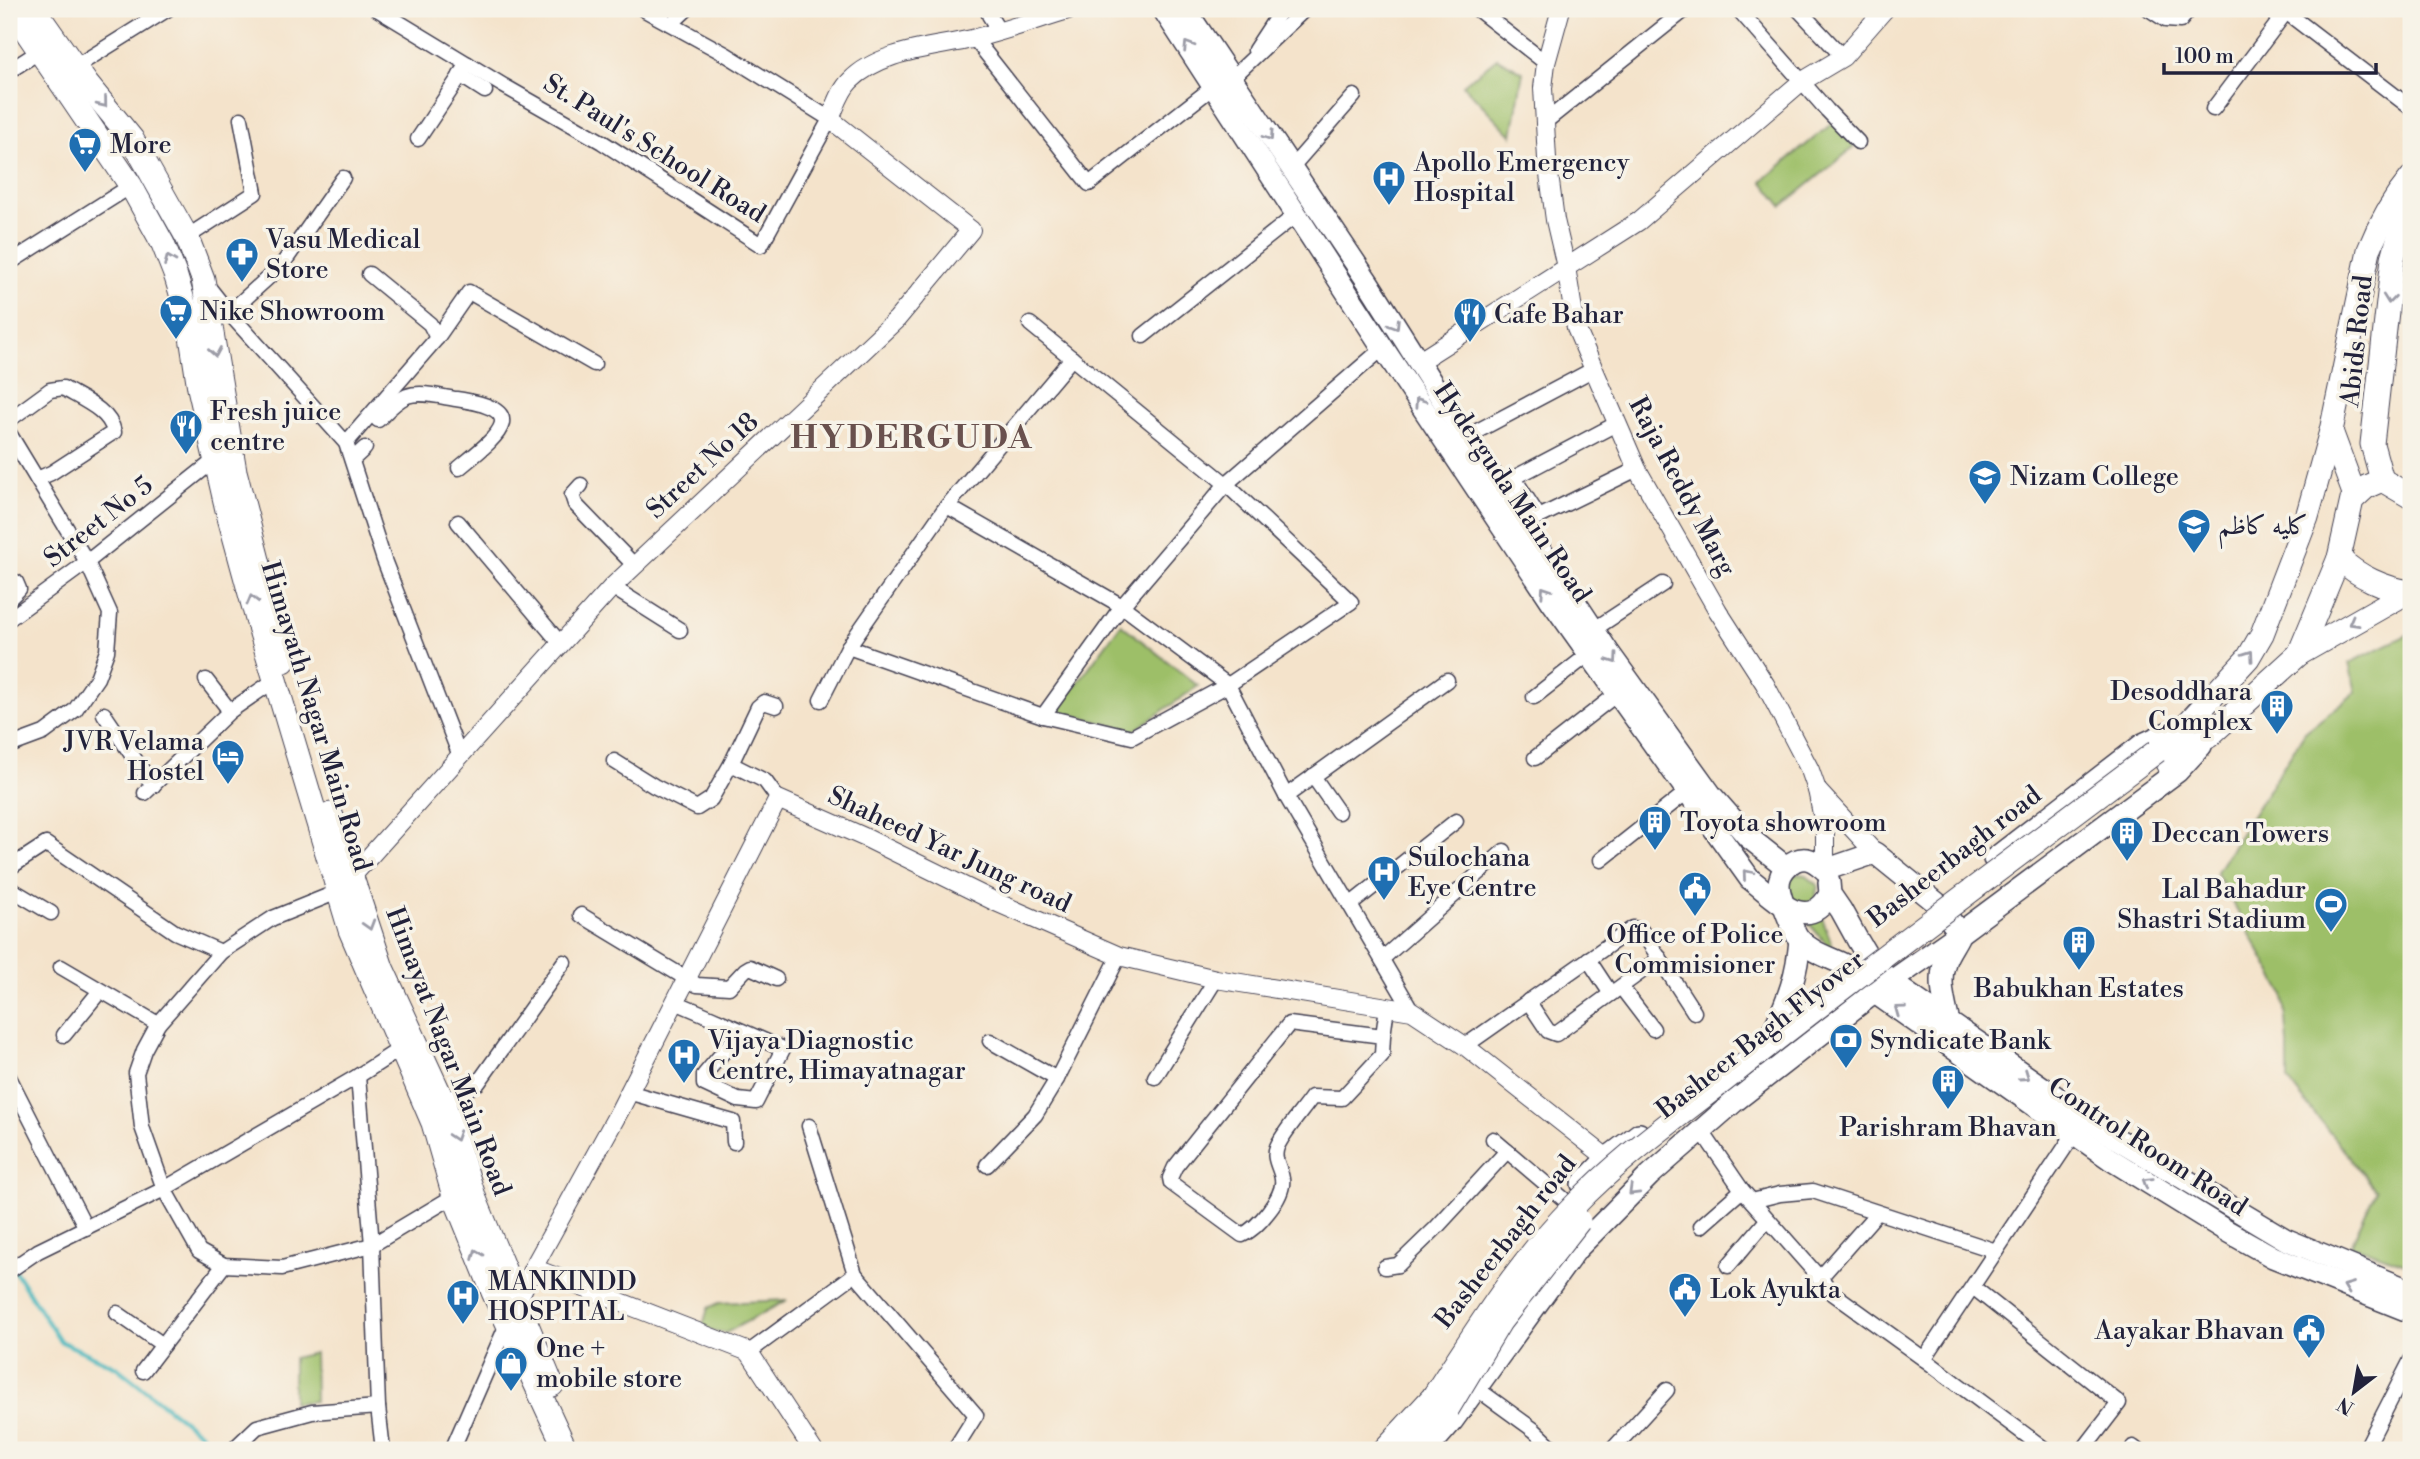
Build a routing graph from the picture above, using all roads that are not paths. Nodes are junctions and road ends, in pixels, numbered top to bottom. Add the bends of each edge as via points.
1 (11, 9) edge
2 (34, 9) edge
3 (168, 9) edge
4 (377, 9) edge
5 (643, 9) edge
6 (687, 9) edge
7 (1071, 9) edge
8 (1163, 9) edge
9 (1185, 9) edge
10 (1282, 9) edge
11 (1305, 9) edge
12 (1477, 9) edge
13 (1561, 9) edge
14 (1686, 9) edge
15 (1738, 9) edge
16 (1798, 9) edge
17 (1885, 9) edge
18 (2149, 9) edge
19 (2190, 9) edge
20 (2284, 11) edge
21 (671, 24) junction
22 (974, 38) junction
23 (40, 51) junction
24 (1843, 57) junction
25 (1546, 63) junction
26 (75, 67) junction
27 (464, 69) junction
28 (9, 71) edge
29 (1229, 78) junction
30 (1801, 82) junction
31 (485, 91) dead end
32 (1354, 96) dead end
33 (2411, 108) edge
34 (2213, 109) dead end
35 (241, 119) dead end
36 (830, 119) junction
37 (1545, 122) junction
38 (418, 139) dead end
39 (1858, 142) dead end
40 (1291, 168) junction
41 (343, 178) dead end
42 (2411, 178) edge
43 (131, 186) junction
44 (2411, 210) edge
45 (1297, 214) junction
46 (187, 237) junction
47 (9, 262) edge
48 (1566, 267) junction
49 (369, 274) dead end
50 (203, 279) junction
51 (229, 313) junction
52 (1030, 324) dead end
53 (1143, 336) dead end
54 (437, 338) junction
55 (1383, 348) junction
56 (1072, 358) junction
57 (1418, 362) junction
58 (594, 364) dead end
59 (1594, 369) junction
60 (9, 420) edge
61 (1616, 424) junction
62 (2331, 431) junction
63 (9, 433) edge
64 (1466, 437) junction
65 (365, 448) dead end
66 (349, 451) junction
67 (216, 459) junction
68 (459, 468) dead end
69 (1637, 469) junction
70 (37, 479) junction
71 (2382, 481) junction
72 (1506, 482) junction
73 (1226, 484) junction
74 (581, 485) dead end
75 (2411, 497) edge
76 (2353, 498) junction
77 (947, 506) junction
78 (2307, 517) junction
79 (458, 522) dead end
80 (2339, 558) junction
81 (87, 562) junction
82 (634, 565) junction
83 (16, 582) dead end
84 (1663, 584) dead end
85 (612, 587) junction
86 (2410, 592) edge
87 (9, 599) edge
88 (1122, 606) junction
89 (9, 620) edge
90 (680, 629) dead end
91 (1593, 630) junction
92 (560, 643) junction
93 (848, 647) junction
94 (1589, 654) junction
95 (2298, 654) junction
96 (206, 680) dead end
97 (275, 680) junction
98 (1447, 680) dead end
99 (1228, 684) junction
100 (1618, 693) junction
101 (1534, 696) dead end
102 (821, 700) dead end
103 (776, 706) dead end
104 (230, 711) junction
105 (104, 714) dead end
106 (1043, 716) junction
107 (2188, 724) junction
108 (2209, 736) junction
109 (9, 746) edge
110 (460, 756) junction
111 (2162, 757) junction
112 (1535, 758) dead end
113 (614, 761) dead end
114 (731, 764) junction
115 (1313, 776) junction
116 (1817, 790) junction
117 (1688, 791) junction
118 (1286, 796) junction
119 (778, 799) junction
120 (1339, 813) dead end
121 (1456, 821) dead end
122 (1504, 851) dead end
123 (1875, 853) junction
124 (1601, 860) dead end
125 (1786, 867) junction
126 (9, 868) edge
127 (1825, 870) junction
128 (346, 883) junction
129 (9, 888) edge
130 (1830, 894) junction
131 (1938, 904) junction
132 (1350, 905) junction
133 (1785, 906) junction
134 (51, 914) dead end
135 (581, 915) dead end
136 (1960, 933) junction
137 (1800, 940) junction
138 (221, 952) junction
139 (1119, 956) junction
140 (1660, 958) junction
141 (1382, 959) junction
142 (1588, 959) junction
143 (564, 962) dead end
144 (1861, 965) junction
145 (61, 967) dead end
146 (686, 979) junction
147 (776, 979) dead end
148 (1216, 979) junction
149 (1883, 987) junction
150 (100, 990) junction
151 (1616, 990) junction
152 (1528, 1001) junction
153 (675, 1002) junction
154 (1387, 1007) junction
155 (1412, 1011) junction
156 (1694, 1012) dead end
157 (1949, 1023) junction
158 (158, 1024) junction
159 (1653, 1028) dead end
160 (1774, 1029) junction
161 (741, 1031) junction
162 (64, 1035) dead end
163 (1384, 1035) junction
164 (990, 1041) dead end
165 (1465, 1046) junction
166 (400, 1049) junction
167 (358, 1076) junction
168 (9, 1077) edge
169 (1155, 1077) dead end
170 (1057, 1079) junction
171 (628, 1092) junction
172 (444, 1103) junction
173 (809, 1126) dead end
174 (1701, 1130) junction
175 (2074, 1134) junction
176 (1493, 1139) dead end
177 (734, 1142) dead end
178 (1507, 1151) junction
179 (1607, 1158) junction
180 (987, 1166) dead end
181 (164, 1189) junction
182 (454, 1196) junction
183 (1747, 1196) junction
184 (1566, 1201) junction
185 (1877, 1213) junction
186 (1767, 1220) junction
187 (1702, 1226) dead end
188 (86, 1228) junction
189 (372, 1245) junction
190 (1996, 1251) junction
191 (2298, 1256) junction
192 (224, 1265) junction
193 (1385, 1266) dead end
194 (1728, 1266) dead end
195 (533, 1268) junction
196 (9, 1271) edge
197 (855, 1273) junction
198 (1819, 1279) junction
199 (1973, 1287) junction
200 (2411, 1292) edge
201 (518, 1300) junction
202 (2411, 1312) edge
203 (117, 1313) dead end
204 (508, 1322) junction
205 (163, 1345) junction
206 (749, 1352) junction
207 (1924, 1359) junction
208 (2411, 1360) edge
209 (143, 1371) dead end
210 (1476, 1388) junction
211 (1667, 1390) dead end
212 (378, 1407) junction
213 (237, 1446) dead end
214 (1401, 1447) edge
215 (383, 1450) edge
216 (452, 1450) edge
217 (566, 1450) edge
218 (580, 1450) edge
219 (813, 1450) edge
220 (954, 1450) edge
221 (1555, 1450) edge
222 (1612, 1450) edge
223 (2046, 1450) edge
224 (2083, 1450) edge
225 (2365, 1450) edge

1 - 23 main road, Himayath Nagar Main Road
2 - 26 main road, Himayat Nagar Main Road
3 - 26 street
4 - 27 street, St. Paul's School Road
5 - 21 street
6 - 21 street
7 - 22 street, St. Paul's School Road via 994,23
29 -> 8 main road, Hyderguda Main Road
9 - 29 main road, Hyderguda Main Road
10 - 29 street
11 - 29 street
12 - 25 street
13 - 25 street, Raja Reddy Marg
14 - 37 street
15 - 30 street
16 - 24 street
17 - 24 street
18 - 19 street via 2166,20 2180,21
20 - 33 street
20 - 34 street
21 - 36 street
22 - 29 street via 1089,184
22 - 36 street, St. Paul's School Road via 898,55 871,66 851,79
23 - 28 street
23 - 43 main road, Himayath Nagar Main Road
24 - 30 street
25 - 37 street, Raja Reddy Marg
26 -> 46 main road, Himayat Nagar Main Road via 132,139
27 - 31 street
27 - 36 street, St. Paul's School Road via 602,142 761,245
27 - 38 street
29 -> 40 main road, Hyderguda Main Road
29 - 45 main road, Hyderguda Main Road
30 - 39 street
30 - 48 street via 1639,221
32 - 40 street
35 - 46 street via 255,193
36 - 82 street, Street No 18 via 971,229 897,319
37 - 48 street, Raja Reddy Marg via 1546,159
40 -> 57 main road, Hyderguda Main Road
41 - 51 street via 282,265
42 - 62 main road, Basheer Bagh Flyover via 2384,215 2369,250
43 - 47 street
67 -> 43 main road, Himayath Nagar Main Road via 176,277
44 -> 71 main road, Abids Road via 2393,258 2372,444
45 - 53 street
45 - 55 main road, Hyderguda Main Road via 1330,273
46 - 50 main road, Himayat Nagar Main Road
48 - 57 street
48 - 59 street, Raja Reddy Marg via 1576,328
49 - 54 street via 430,324
50 - 51 street
50 -> 128 main road, Himayat Nagar Main Road via 235,471
51 - 66 street
52 - 56 street
54 - 58 street via 469,292
54 - 66 street
55 - 73 street
94 -> 55 main road, Hyderguda Main Road
56 - 73 street
56 - 77 street
57 - 64 main road, Hyderguda Main Road
59 - 61 street, Raja Reddy Marg
59 - 64 street
60 - 70 street via 50,390 63,388 102,412 114,427 114,432
61 - 69 street, Raja Reddy Marg
61 - 72 street
62 - 76 main road
62 - 78 main road, Basheer Bagh Flyover
63 - 70 street
64 - 72 main road, Hyderguda Main Road
65 - 66 street
66 - 68 street via 392,405 411,394 497,409 502,417 494,440
66 - 110 street via 384,559
67 - 81 street, Street No 5
97 -> 67 main road, Himayath Nagar Main Road
69 - 72 street via 1539,517
69 - 116 street, Raja Reddy Marg via 1765,684
70 - 81 street
71 - 75 main road
71 - 76 main road
72 - 91 main road, Hyderguda Main Road
73 - 88 street
73 - 99 street via 1351,602
74 - 82 street via 572,495 575,504
76 - 78 main road
76 - 80 main road
77 - 88 street
77 - 93 street
107 -> 78 main road, Basheer Bagh Flyover via 2248,658 2262,634
79 - 92 street
80 - 86 main road via 2367,578
80 - 95 main road
81 - 89 street, Street No 5
81 - 109 street via 110,613 107,651 96,678 75,710 44,733
82 - 85 street, Street No 18
83 - 87 street via 19,589
84 - 91 street
85 - 90 street
85 - 92 street, Street No 18
86 -> 95 main road
88 - 99 street
88 - 106 street
91 -> 125 main road, Hyderguda Main Road via 1712,796 1748,837
92 - 110 street, Street No 18
93 - 102 street
93 - 106 street
94 - 100 main road, Hyderguda Main Road
94 - 101 street
95 - 108 main road, Basheer Bagh Flyover
96 - 104 street
97 - 104 street
97 - 128 main road, Himayath Nagar Main Road
98 - 115 street
99 - 106 street via 1132,737
99 - 118 street
100 - 112 street
100 - 117 main road, Hyderguda Main Road
103 - 114 street via 764,702 758,707
104 - 105 street via 149,789
107 - 111 main road, Basheer Bagh Flyover
107 - 131 main road, Basheerbagh road via 2143,744
108 - 111 main road, Basheer Bagh Flyover
108 - 136 main road via 2178,771
110 - 128 street, Street No 18
111 - 214 main road, Basheer Bagh Flyover, bridge via 1628,1174 1575,1226
113 - 114 street via 696,808 711,799
114 - 119 street via 765,780
115 - 118 street
115 - 120 street
116 - 123 street
116 - 127 street, Raja Reddy Marg via 1825,828
117 - 124 street
133 -> 117 main road, Hyderguda Main Road via 1749,879
118 - 132 street
119 - 139 street, Shaheed Yar Jung road
119 - 146 street
121 - 132 street
122 - 141 street
123 - 127 main road
123 - 131 main road
125 - 127 main road via 1806,858
125 - 133 main road via 1779,884
126 - 138 street via 46,844 175,932
127 - 130 main road, Raja Reddy Marg
128 - 138 street via 273,918
128 - 166 main road, Himayath Nagar Main Road via 350,930
128 -> 172 main road, Himayat Nagar Main Road
129 - 134 street
130 - 133 main road via 1815,912 1798,913
130 - 144 main road, Raja Reddy Marg
131 - 136 main road
131 - 144 main road, Basheerbagh road
132 - 141 street
133 - 137 main road, Hyderguda Main Road
135 - 146 street
136 - 149 main road
136 - 157 main road via 1943,971
137 - 144 main road via 1835,962
137 - 160 main road via 1790,996
138 - 158 street
139 - 148 street, Shaheed Yar Jung road
139 - 170 street
140 - 142 street via 1638,927
140 - 151 street
140 - 156 street
141 - 155 street
142 - 151 street
142 - 152 street
143 - 172 street via 478,1083
144 - 149 main road
144 - 160 main road, Basheerbagh road
145 - 150 street
146 - 147 street via 697,985 729,987 750,967
146 - 153 street
148 - 154 street, Shaheed Yar Jung road
148 - 169 street
149 - 157 main road, Control Room Road
149 - 174 main road
175 -> 149 main road, Control Room Road
150 - 158 street
150 - 162 street
151 - 152 street via 1556,1034 1548,1031
151 - 159 street
152 - 165 street
153 - 161 street
153 - 171 street
154 - 155 street, Shaheed Yar Jung road
154 - 163 street
155 - 165 street, Shaheed Yar Jung road
157 -> 191 main road, Control Room Road via 2113,1137 2285,1239
158 - 181 street via 136,1073 142,1127
160 - 179 main road, Basheerbagh road
161 - 161 street via 783,1049 756,1102 738,1100 704,1084 704,1075
163 - 163 street via 1382,1055 1342,1098 1312,1097 1276,1147 1283,1181 1279,1194 1251,1231 1242,1234 1171,1183 1175,1167 1289,1024
164 - 170 street
165 - 179 street, Shaheed Yar Jung road
166 - 167 street
166 - 182 main road, Himayath Nagar Main Road via 433,1124
167 - 181 street
167 - 189 street
168 - 188 street
170 - 180 street via 1035,1115
171 - 177 street via 733,1122
171 - 195 street
172 -> 201 main road, Himayat Nagar Main Road via 475,1199
173 - 197 street
174 - 183 street
174 -> 210 main road via 1576,1250
175 - 190 street
191 -> 175 main road, Control Room Road via 2273,1257
176 - 178 street
178 - 184 street
178 - 193 street via 1398,1265
179 - 184 main road, Basheerbagh road
181 - 188 street
181 - 192 street via 199,1251
182 - 189 street
204 -> 182 main road, Himayath Nagar Main Road
183 - 185 street via 1813,1191
183 - 186 street
183 - 187 street
184 - 214 main road, Basheerbagh road via 1407,1411
185 - 190 street
185 - 198 street
186 - 194 street
186 - 198 street
188 - 196 street
189 - 192 street via 282,1268
189 - 212 street
190 - 199 street
191 - 200 main road, Control Room Road
202 -> 191 main road, Control Room Road
192 - 205 street
195 - 201 street
195 - 206 street
197 - 206 street
197 - 220 street via 976,1415
198 - 207 street
199 - 207 street
199 - 224 street via 2119,1403
201 - 204 main road
201 - 218 main road, Himayat Nagar Main Road
203 - 205 street
204 - 216 street
204 - 217 main road, Himayath Nagar Main Road
205 - 209 street
206 - 219 street
207 - 223 street
208 - 225 street
210 - 214 main road via 1432,1444
210 - 221 street
211 - 222 street
212 - 213 street via 313,1412 257,1427
212 - 215 street

